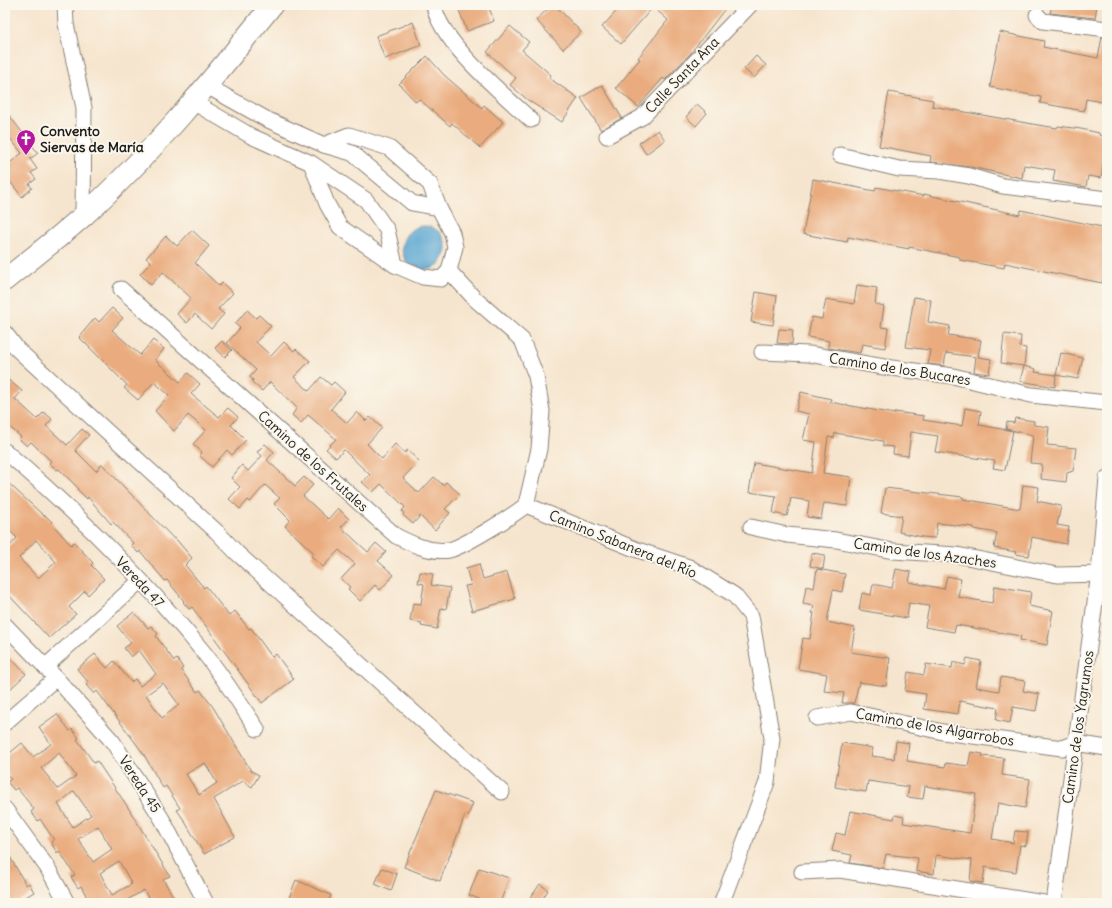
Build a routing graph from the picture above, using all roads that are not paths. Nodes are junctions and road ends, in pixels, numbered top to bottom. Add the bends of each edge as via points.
1 (65, 5) edge
2 (272, 5) edge
3 (434, 5) edge
4 (750, 5) edge
5 (1037, 15) dead end
6 (1107, 29) edge
7 (207, 86) junction
8 (193, 102) junction
9 (531, 120) dead end
10 (607, 136) dead end
11 (324, 145) junction
12 (840, 155) dead end
13 (311, 163) junction
14 (1107, 199) edge
15 (439, 208) junction
16 (83, 216) junction
17 (395, 265) junction
18 (449, 272) junction
19 (5, 280) edge
20 (121, 289) dead end
21 (5, 333) edge
22 (762, 352) dead end
23 (1107, 403) edge
24 (5, 451) edge
25 (1107, 478) edge
26 (526, 505) junction
27 (751, 527) dead end
28 (1103, 573) edge
29 (140, 581) junction
30 (5, 625) edge
31 (45, 667) junction
32 (56, 678) junction
33 (817, 718) dead end
34 (5, 723) edge
35 (257, 729) dead end
36 (1075, 743) junction
37 (1107, 748) edge
38 (502, 792) dead end
39 (5, 809) edge
40 (802, 872) dead end
41 (67, 903) edge
42 (206, 903) edge
43 (724, 903) edge
44 (1044, 903) edge
45 (1054, 903) edge

1 - 16 street via 66,24 84,108
2 - 7 street
3 - 9 street via 436,16 472,65
4 - 10 street, Calle Santa Ana via 642,117
5 - 6 street via 1043,21
7 - 8 street
7 - 11 street via 266,119
8 - 13 street via 251,136
8 - 16 street
11 - 15 street via 352,153 412,203
11 - 15 street via 349,135 390,148 430,184
12 - 14 street via 899,169 940,171 969,176 1002,186
13 - 17 street via 327,204 340,227
13 - 17 street via 366,200 388,230
15 - 18 street via 452,234 455,247
16 - 19 street
17 - 18 street via 423,277 441,278
18 - 26 street via 475,299 522,340 536,376 542,411 539,449
20 - 26 street, Camino de los Frutales via 396,536 421,548 449,550 465,543
21 - 38 street via 18,350 237,553
22 - 23 street, Camino de los Bucares via 809,354 953,376 1031,395
24 - 29 street, Vereda 47 via 52,491
25 - 28 street, Camino de los Yagrumos
26 - 43 street, Camino Sabanera del Río via 635,549 689,567 734,595 751,616 772,738 766,782 723,899
27 - 28 street, Camino de los Azaches via 893,551 957,555 1057,575
28 - 36 street, Camino de los Yagrumos
29 - 31 street
29 - 35 street, Vereda 47 via 205,655
30 - 31 street, Vereda 45
31 - 32 street, Vereda 45
32 - 34 street
32 - 42 street, Vereda 45 via 113,742 162,819
33 - 36 street, Camino de los Algarrobos via 851,712 943,732 1062,748
36 - 37 street
36 - 45 street, Camino de los Yagrumos
39 - 41 street via 47,868
40 - 44 street via 840,870

